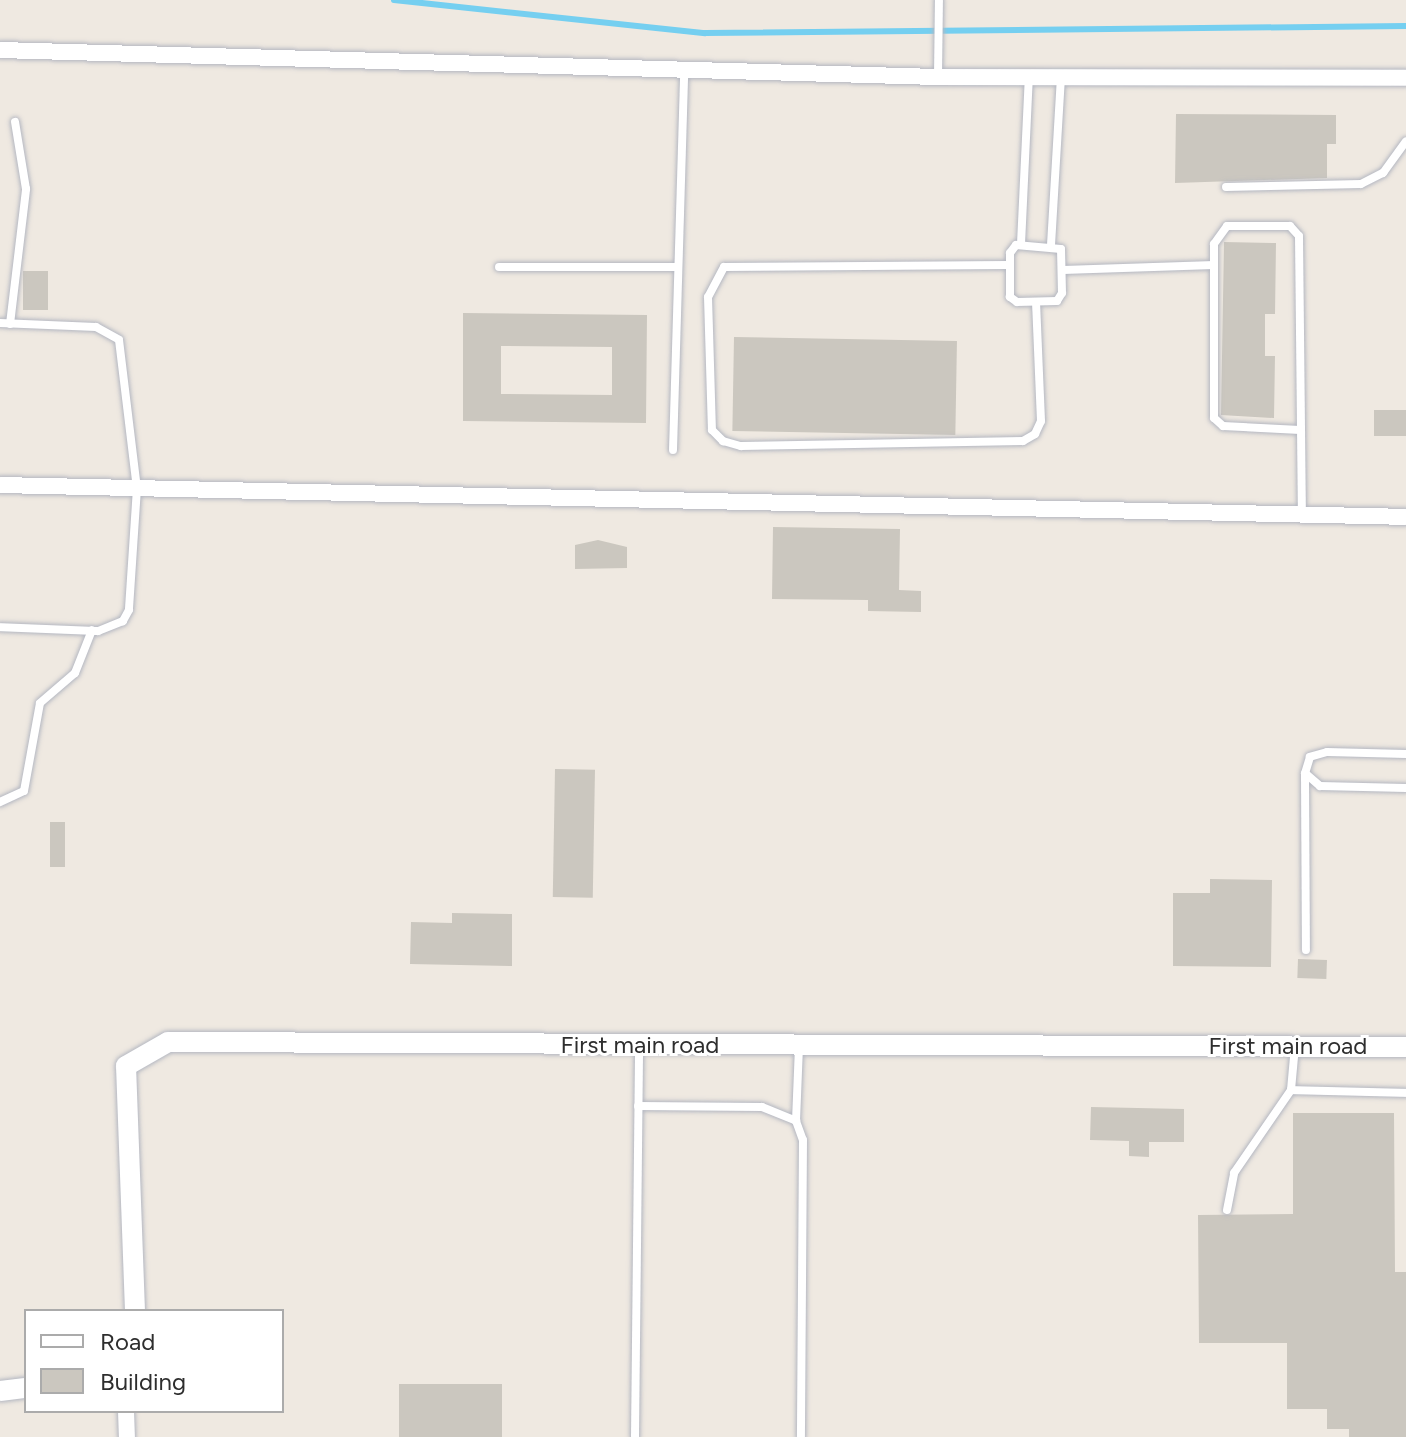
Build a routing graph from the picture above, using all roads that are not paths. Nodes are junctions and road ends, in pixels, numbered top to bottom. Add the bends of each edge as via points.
1 (939, 0) edge
2 (0, 50) edge
3 (684, 71) junction
4 (1029, 75) junction
5 (938, 77) junction
6 (1061, 77) junction
7 (1406, 78) edge
8 (15, 122) dead end
9 (1406, 141) edge
10 (1226, 187) dead end
11 (1021, 244) junction
12 (1051, 245) junction
13 (1009, 265) junction
14 (1214, 265) junction
15 (499, 267) dead end
16 (678, 267) junction
17 (1063, 270) junction
18 (1036, 303) junction
19 (0, 323) edge
20 (10, 324) junction
21 (1300, 430) junction
22 (673, 450) dead end
23 (0, 485) edge
24 (137, 488) junction
25 (1302, 514) junction
26 (1406, 517) edge
27 (0, 627) edge
28 (92, 630) junction
29 (1406, 754) edge
30 (1305, 773) junction
31 (1406, 788) edge
32 (0, 802) edge
33 (1306, 950) dead end
34 (639, 1045) junction
35 (799, 1046) junction
36 (1295, 1046) junction
37 (1406, 1047) edge
38 (1291, 1090) junction
39 (1406, 1093) edge
40 (638, 1106) junction
41 (796, 1121) junction
42 (1227, 1210) dead end
43 (135, 1309) edge
44 (24, 1388) edge
45 (0, 1391) edge
46 (126, 1413) edge
47 (127, 1437) edge
48 (635, 1437) edge
49 (801, 1437) edge

1 - 5 lane
2 - 3 street
3 - 5 street
3 - 16 lane
4 - 5 street
4 - 6 street
4 - 11 lane
6 - 7 street
6 - 12 lane
8 - 20 lane via 26,189
9 - 10 lane via 1383,173 1361,184
11 - 12 lane
11 - 13 lane via 1012,249
12 - 17 lane via 1061,249
13 - 18 lane via 1010,297
13 - 18 lane via 724,267 708,297 712,430 723,441 741,446 1023,441 1041,421
14 - 17 lane
14 - 21 lane via 1214,418 1223,426
14 - 21 lane via 1215,236 1227,226 1290,226 1299,236
15 - 16 lane
16 - 22 lane
17 - 18 lane via 1060,298
19 - 20 lane
20 - 24 lane via 96,327 119,340
21 - 25 lane
23 - 24 street
24 - 25 street
24 - 28 lane via 129,610 115,628
25 - 26 street
27 - 28 lane
28 - 32 lane via 75,673 40,703 24,791
29 - 30 lane via 1327,752 1310,757
30 - 31 lane via 1320,786
30 - 33 lane
34 - 35 street, First main road
34 - 40 lane
34 - 43 street, First main road via 168,1042 126,1066
35 - 36 street, First main road
35 - 41 lane
36 - 37 street, First main road
36 - 38 lane
38 - 39 lane
38 - 42 lane via 1234,1173
40 - 41 lane via 762,1107
40 - 48 lane
41 - 49 lane via 803,1140
44 - 45 street
46 - 47 street

